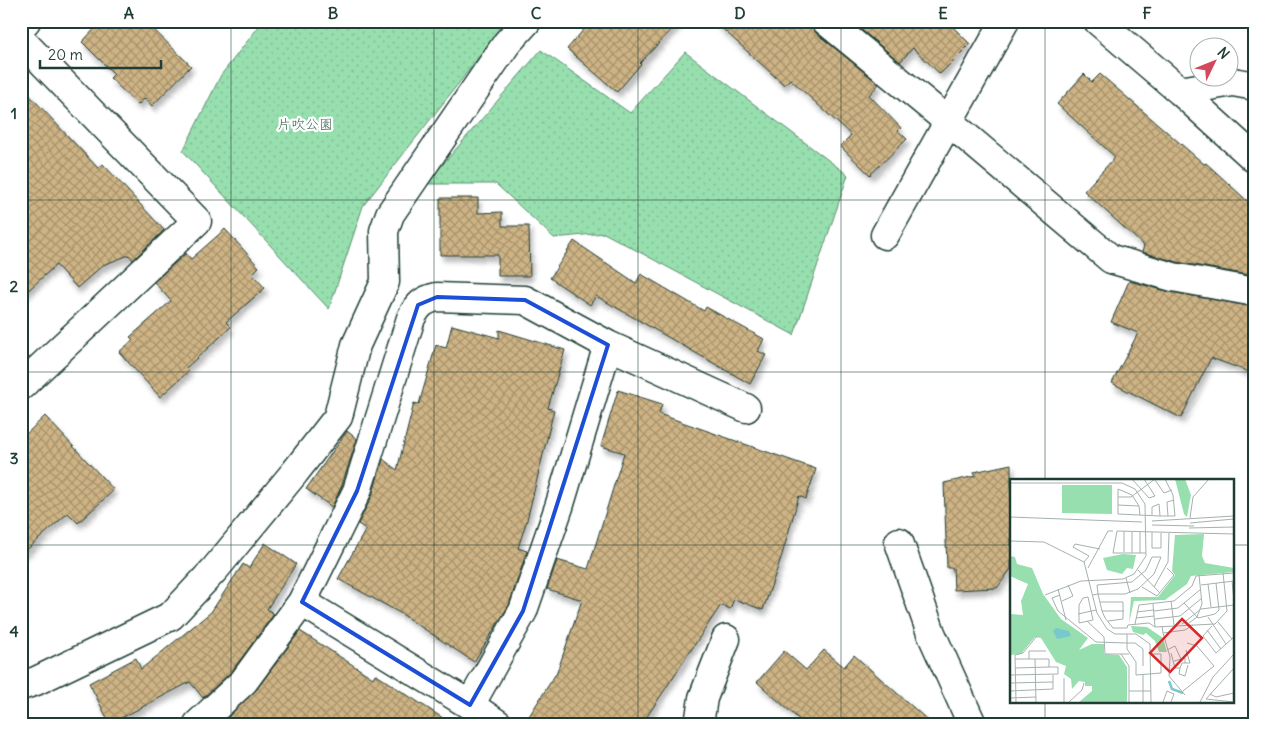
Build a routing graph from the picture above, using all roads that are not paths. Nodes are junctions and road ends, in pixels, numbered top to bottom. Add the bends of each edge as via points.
1 (26, 21) edge
2 (528, 21) edge
3 (826, 21) edge
4 (1005, 21) edge
5 (1098, 21) edge
6 (21, 26) edge
7 (21, 40) edge
8 (1255, 86) edge
9 (1180, 91) junction
10 (949, 122) junction
11 (1255, 159) edge
12 (885, 235) dead end
13 (385, 282) junction
14 (1255, 292) edge
15 (426, 300) junction
16 (608, 345) junction
17 (21, 386) edge
18 (746, 408) dead end
19 (899, 542) dead end
20 (302, 602) junction
21 (726, 639) dead end
22 (21, 686) edge
23 (470, 705) junction
24 (198, 724) edge
25 (498, 724) edge
26 (699, 724) edge
27 (972, 724) edge

1 - 6 street
2 - 13 street via 507,43 390,214 384,231
3 - 10 street
4 - 10 street
5 - 9 street
7 - 17 street via 197,221
8 - 9 street via 1233,82
9 - 11 street
10 - 12 street
10 - 14 street via 1111,259 1173,277
13 - 15 street
13 - 22 street via 356,345 338,417 215,569 171,616
15 - 16 street via 437,297 525,300
15 - 20 street via 418,305 411,318 357,491
16 - 18 street
16 - 23 street via 559,507 522,611
19 - 27 street via 931,633
20 - 23 street
20 - 24 street via 244,681
21 - 26 street via 703,698
23 - 25 street

